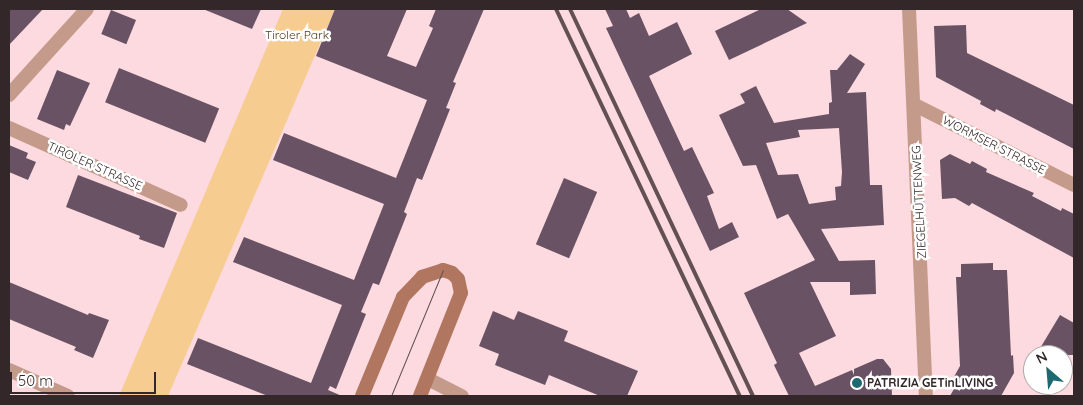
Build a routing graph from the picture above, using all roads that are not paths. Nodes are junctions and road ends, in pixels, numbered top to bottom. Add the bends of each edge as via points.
1 (87, 9) edge
2 (909, 9) edge
3 (9, 95) edge
4 (915, 105) junction
5 (9, 128) edge
6 (1074, 185) edge
7 (181, 205) dead end
8 (9, 370) edge
9 (428, 379) junction
10 (68, 396) edge
11 (362, 396) edge
12 (420, 396) edge
13 (462, 396) edge
14 (926, 396) edge

1 - 3 street
2 - 4 street, ZIEGELHÜTTENWEG
4 - 6 street, WORMSER STRASSE
4 - 14 street, ZIEGELHÜTTENWEG
5 - 7 street, TIROLER STRASSE
8 - 10 street
9 - 11 main road via 461,293 458,279 443,270 422,276 403,298
9 - 12 main road
9 - 13 street

